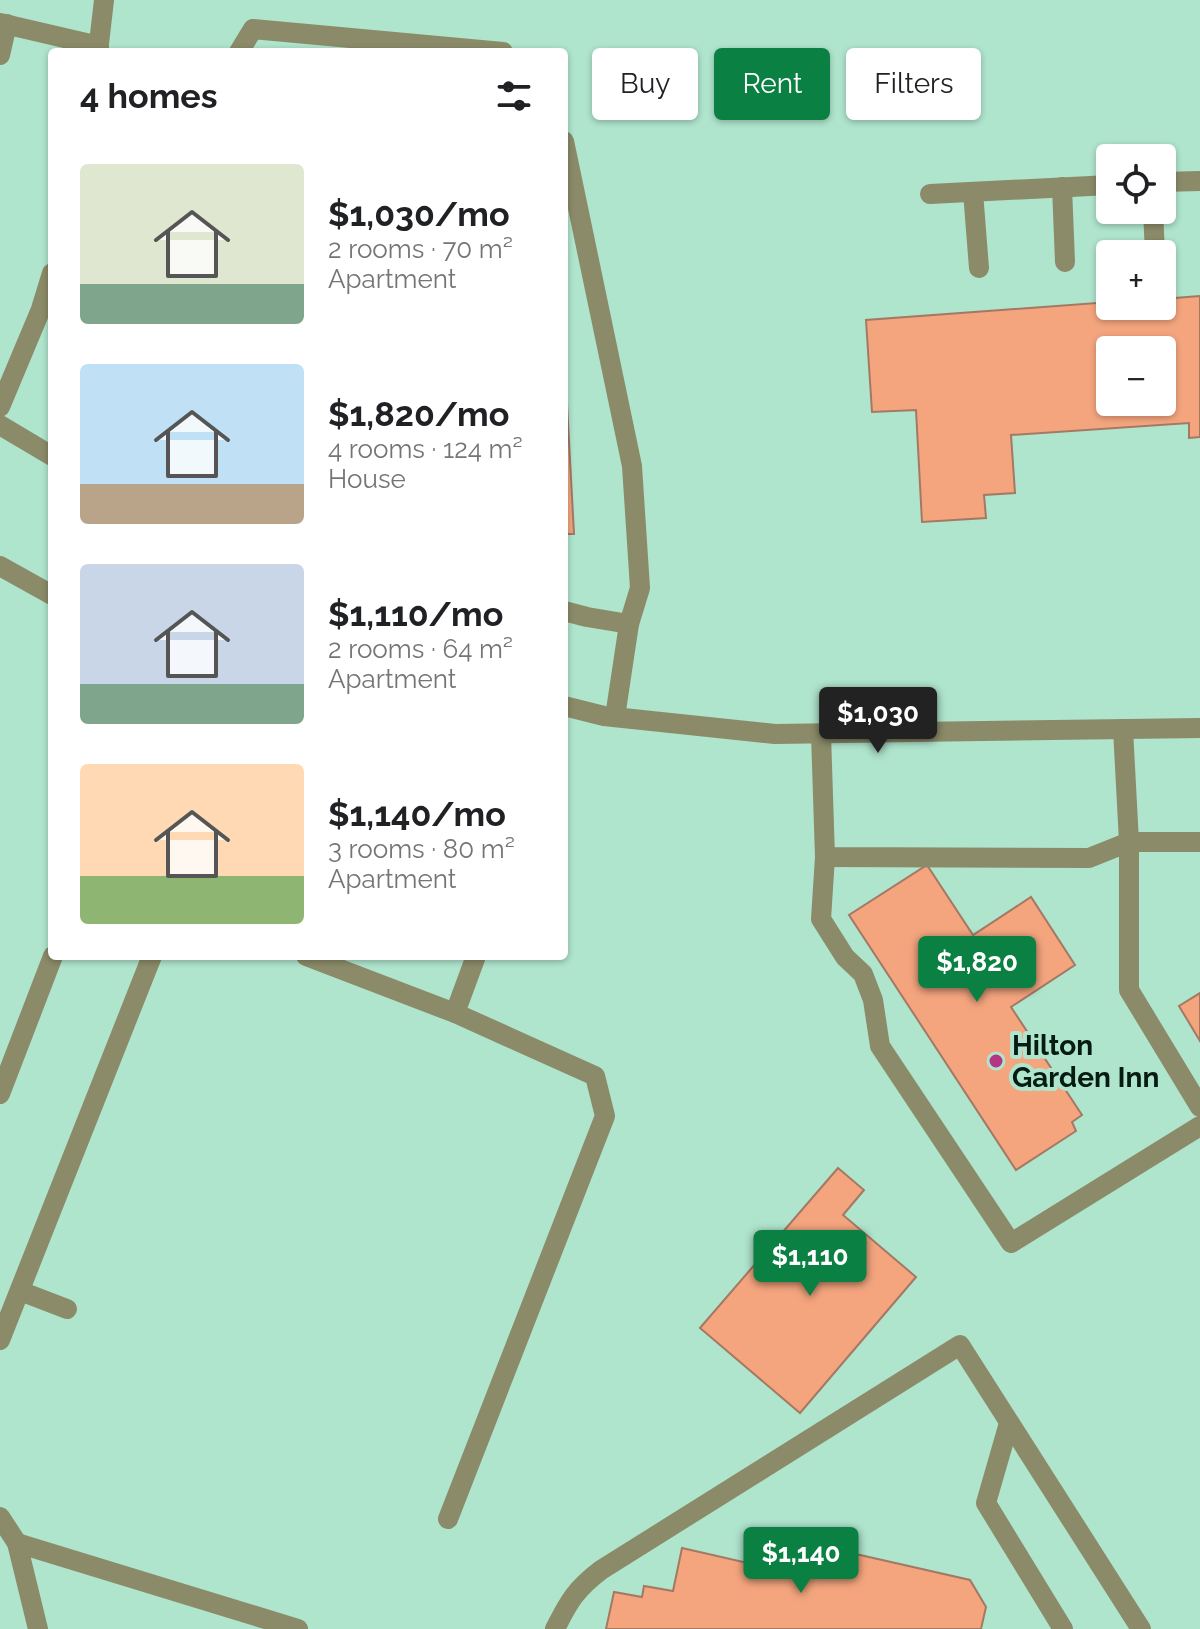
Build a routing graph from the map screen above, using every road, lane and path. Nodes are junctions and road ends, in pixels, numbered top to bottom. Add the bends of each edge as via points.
1 (104, 0) edge
2 (3, 24) edge
3 (95, 48) edge
4 (99, 48) edge
5 (241, 48) edge
6 (460, 48) edge
7 (0, 55) edge
8 (568, 160) edge
9 (1200, 181) edge
10 (1176, 182) edge
11 (1096, 186) edge
12 (1062, 187) junction
13 (973, 192) junction
14 (930, 194) dead end
15 (1065, 262) dead end
16 (979, 268) dead end
17 (48, 286) edge
18 (0, 407) edge
19 (0, 425) edge
20 (48, 454) edge
21 (0, 566) edge
22 (48, 593) edge
23 (568, 612) edge
24 (629, 624) junction
25 (568, 707) edge
26 (615, 717) junction
27 (1200, 728) edge
28 (1123, 729) junction
29 (821, 734) junction
30 (1129, 842) junction
31 (1200, 842) edge
32 (825, 857) junction
33 (51, 960) edge
34 (150, 960) edge
35 (316, 960) edge
36 (475, 960) edge
37 (455, 1013) junction
38 (0, 1094) edge
39 (1200, 1107) edge
40 (1200, 1126) edge
41 (20, 1291) junction
42 (67, 1309) dead end
43 (0, 1340) edge
44 (1009, 1423) junction
45 (0, 1517) edge
46 (448, 1519) dead end
47 (17, 1543) junction
48 (38, 1629) edge
49 (298, 1629) edge
50 (555, 1629) edge
51 (1063, 1629) edge
52 (1141, 1629) edge

1 - 4 street
2 - 3 street
2 - 7 street
5 - 6 street via 253,29
8 - 24 street via 632,466 640,588
9 - 10 street
11 - 12 street
12 - 13 street
12 - 15 street
13 - 14 street
13 - 16 street
17 - 18 street
19 - 20 street
21 - 22 street
23 - 24 street
24 - 26 street
25 - 26 street
26 - 29 street
27 - 28 street
28 - 29 street
28 - 30 street
29 - 32 street
30 - 31 street
30 - 32 street via 1089,858
30 - 39 street via 1129,990
32 - 40 street via 821,919 863,974 880,1046 1011,1243
33 - 38 street
34 - 41 street
35 - 37 street
36 - 37 street
37 - 46 street via 595,1076 605,1116
41 - 42 street
41 - 43 street
44 - 50 street via 960,1345 601,1570 581,1585
44 - 51 street via 986,1503
44 - 52 street
45 - 47 street
47 - 48 street
47 - 49 street

